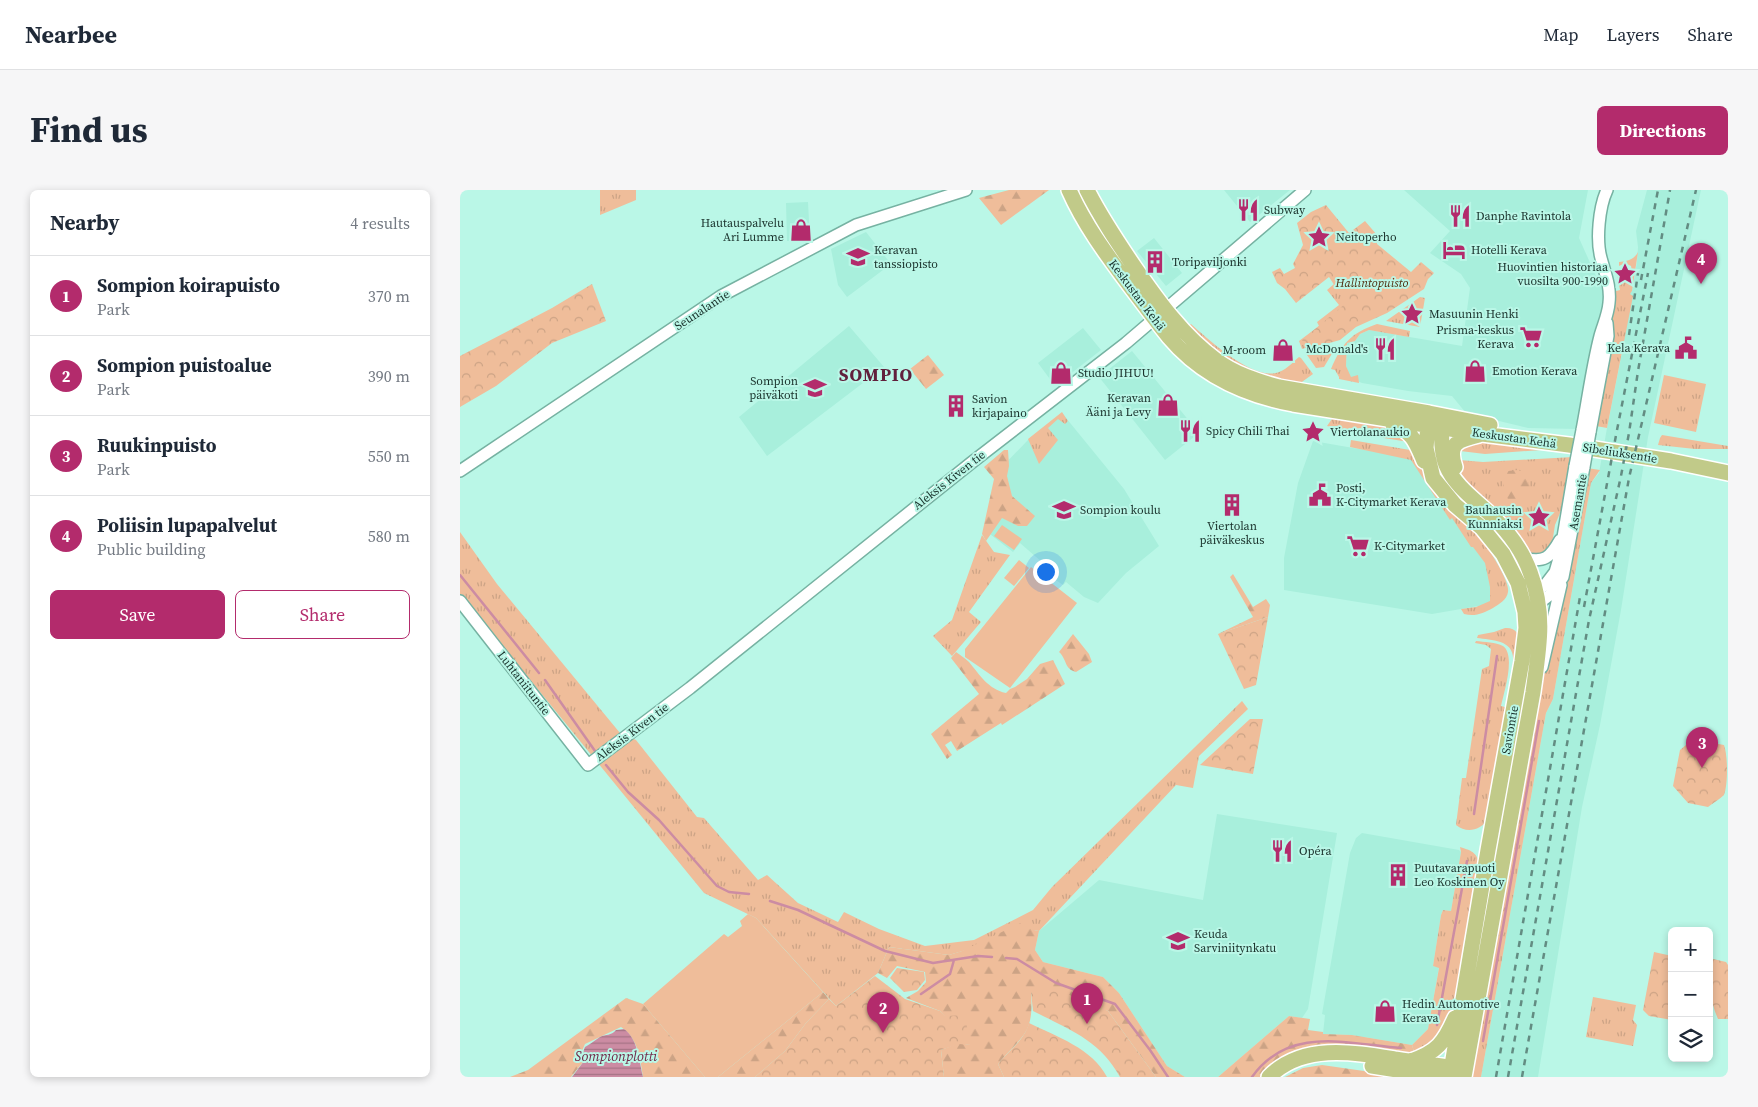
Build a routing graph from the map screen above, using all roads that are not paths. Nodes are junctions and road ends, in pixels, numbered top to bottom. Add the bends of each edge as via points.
1 (966, 190) edge
2 (1069, 190) edge
3 (1087, 190) edge
4 (1305, 190) edge
5 (1604, 192) edge
6 (1160, 313) junction
7 (1341, 405) junction
8 (1382, 418) junction
9 (1435, 420) junction
10 (1482, 434) junction
11 (1569, 445) junction
12 (1671, 461) junction
13 (1579, 466) junction
14 (1728, 468) edge
15 (460, 472) edge
16 (1728, 473) edge
17 (1433, 478) junction
18 (1466, 491) junction
19 (1562, 537) junction
20 (1524, 558) junction
21 (1563, 576) junction
22 (1537, 598) junction
23 (460, 601) edge
24 (1524, 606) junction
25 (1533, 692) junction
26 (588, 765) joint
27 (1465, 989) junction
28 (1316, 1055) junction
29 (1411, 1061) junction
30 (1454, 1074) edge
31 (1269, 1077) edge

1 - 15 street, Seunalantie via 856,225 721,296
2 - 6 main road, Keskustan Kehä via 1097,242
3 - 6 main road, Keskustan Kehä
4 - 6 street, Aleksis Kiven tie
5 - 13 street, Asemantie, bridge via 1599,246 1609,288 1608,336
6 - 7 main road, Keskustan Kehä via 1170,338 1206,371 1226,383 1268,400 1295,397
6 - 26 street, Aleksis Kiven tie
7 - 8 main road, Keskustan Kehä
7 - 9 main road, Keskustan Kehä
8 - 9 main road, Keskustan Kehä
8 - 17 main road via 1408,431 1414,438
9 - 10 main road, Keskustan Kehä
9 - 11 main road, Keskustan Kehä via 1546,437
9 - 17 main road, Saviontie via 1426,448
9 - 18 main road, Saviontie via 1445,463
10 - 11 main road, Keskustan Kehä
10 - 18 main road via 1460,441 1453,448 1452,458
11 - 12 main road, Sibeliuksentie
12 - 14 main road, Sibeliuksentie
12 - 16 main road, Sibeliuksentie
13 - 19 street, Asemantie
13 - 21 street, Asemantie
17 - 24 main road, Saviontie via 1503,554 1518,583
18 - 20 main road, Saviontie via 1507,533
19 - 20 street via 1546,558 1540,561
19 - 22 street, Asemantie via 1555,572
20 - 22 main road, Saviontie
21 - 22 street, Asemantie via 1551,594
21 - 25 street
22 - 24 street, Asemantie
22 - 25 main road, Saviontie via 1541,620
23 - 26 street, Luhtaniituntie
24 - 27 main road, Saviontie via 1525,644
25 - 30 main road, Saviontie
27 - 29 main road via 1456,1016 1440,1046
27 - 30 main road, Saviontie
28 - 29 main road via 1352,1053
28 - 30 main road via 1348,1062
28 - 31 main road via 1294,1060
29 - 30 main road

